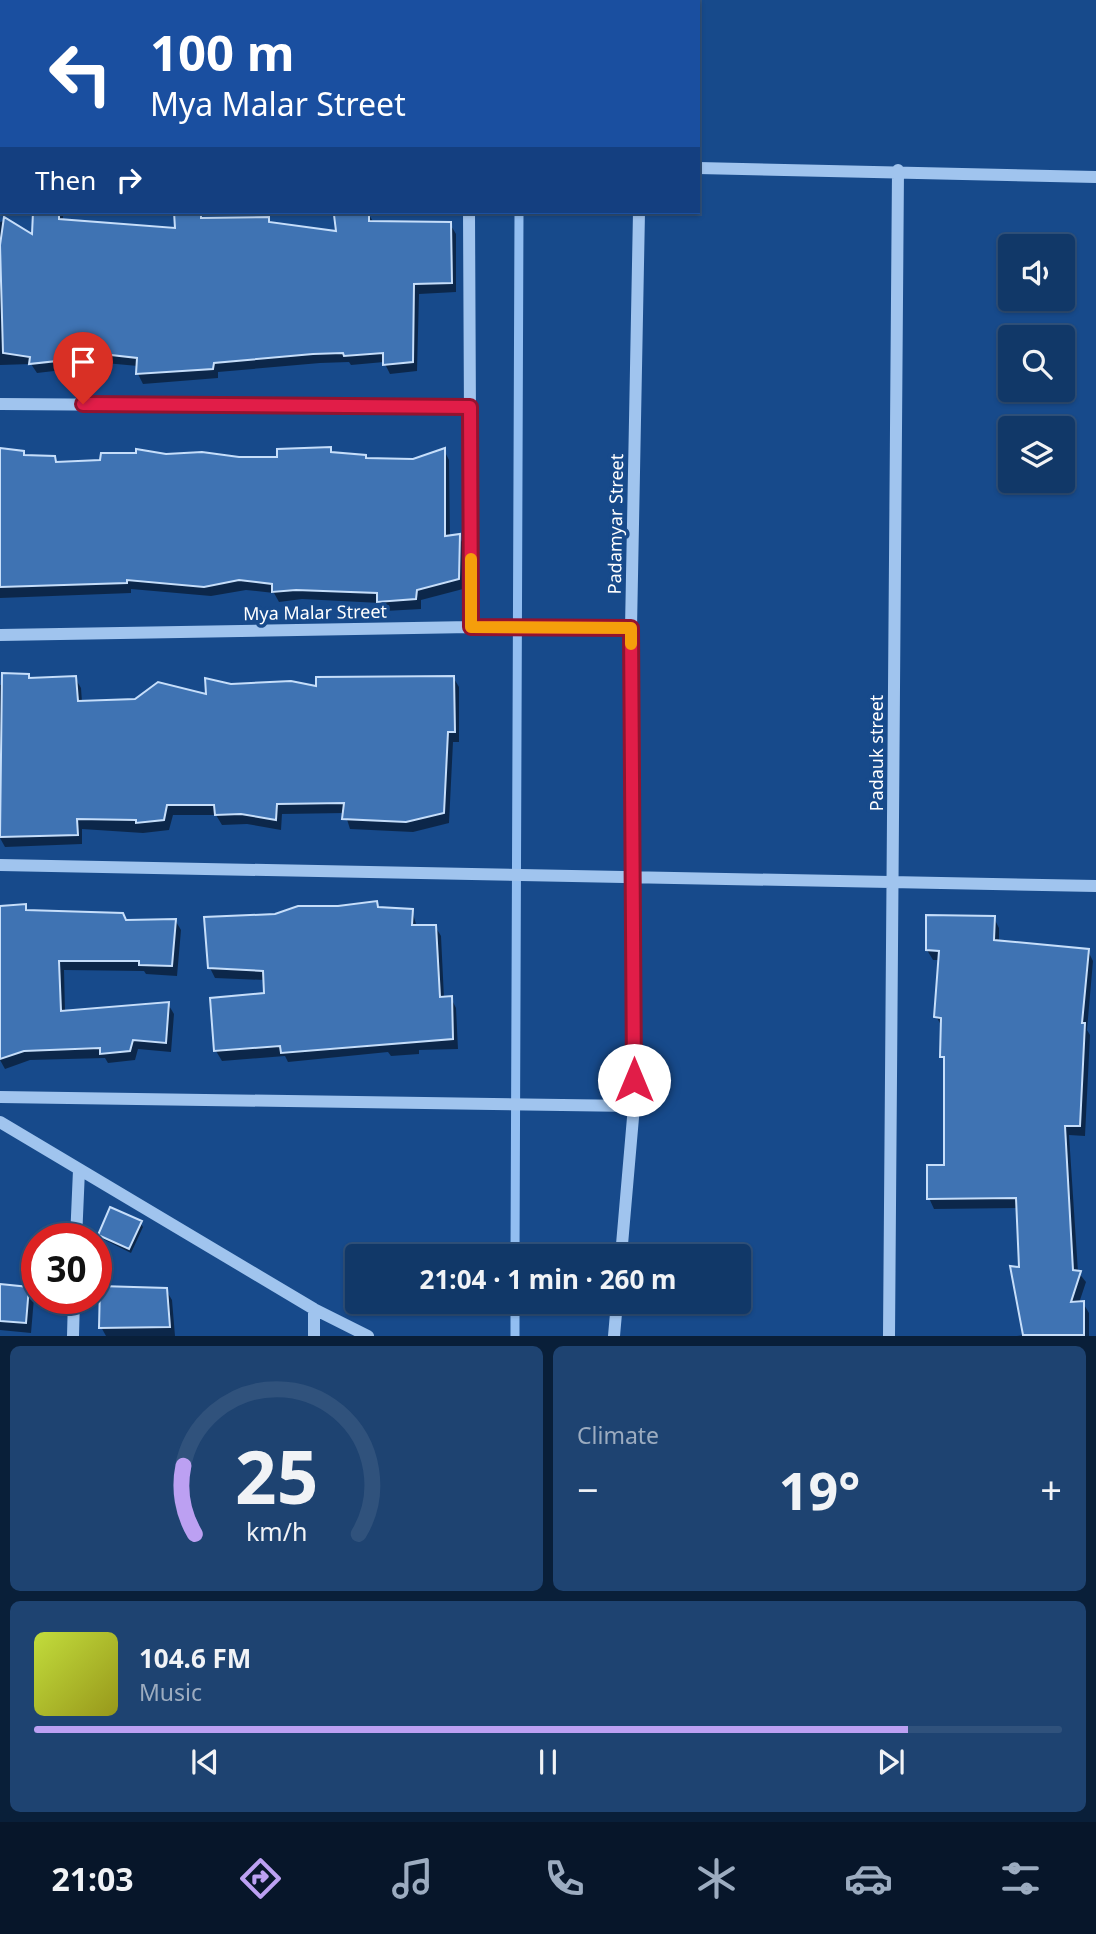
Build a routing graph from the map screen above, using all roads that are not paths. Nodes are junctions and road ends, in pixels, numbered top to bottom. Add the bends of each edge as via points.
1 (700, 168) edge
2 (898, 170) junction
3 (1096, 177) edge
4 (469, 214) edge
5 (639, 214) edge
6 (0, 404) edge
7 (470, 407) junction
8 (471, 627) junction
9 (631, 628) junction
10 (0, 635) edge
11 (0, 865) edge
12 (634, 876) junction
13 (892, 881) junction
14 (1096, 887) edge
15 (0, 1097) edge
16 (634, 1105) junction
17 (0, 1122) edge
18 (79, 1170) junction
19 (77, 1223) edge
20 (622, 1244) edge
21 (314, 1309) junction
22 (74, 1314) edge
23 (616, 1314) edge
24 (73, 1335) edge
25 (314, 1335) edge
26 (368, 1335) edge
27 (614, 1335) edge
28 (889, 1335) edge

1 - 2 street
2 - 3 street
2 - 13 street, Padauk street
4 - 7 street
5 - 9 street, Padamyar Street
6 - 7 street
7 - 8 street
8 - 9 street, Mya Malar Street
8 - 10 street, Mya Malar Street
9 - 12 street, Padamyar Street
11 - 12 street
12 - 13 street
12 - 16 street, Padamyar Street
13 - 14 street
13 - 28 street, Padauk street
15 - 16 street
16 - 20 street, Padamyar Street
17 - 18 street
18 - 19 street
18 - 21 street
21 - 25 street
21 - 26 street
22 - 24 street
23 - 27 street

